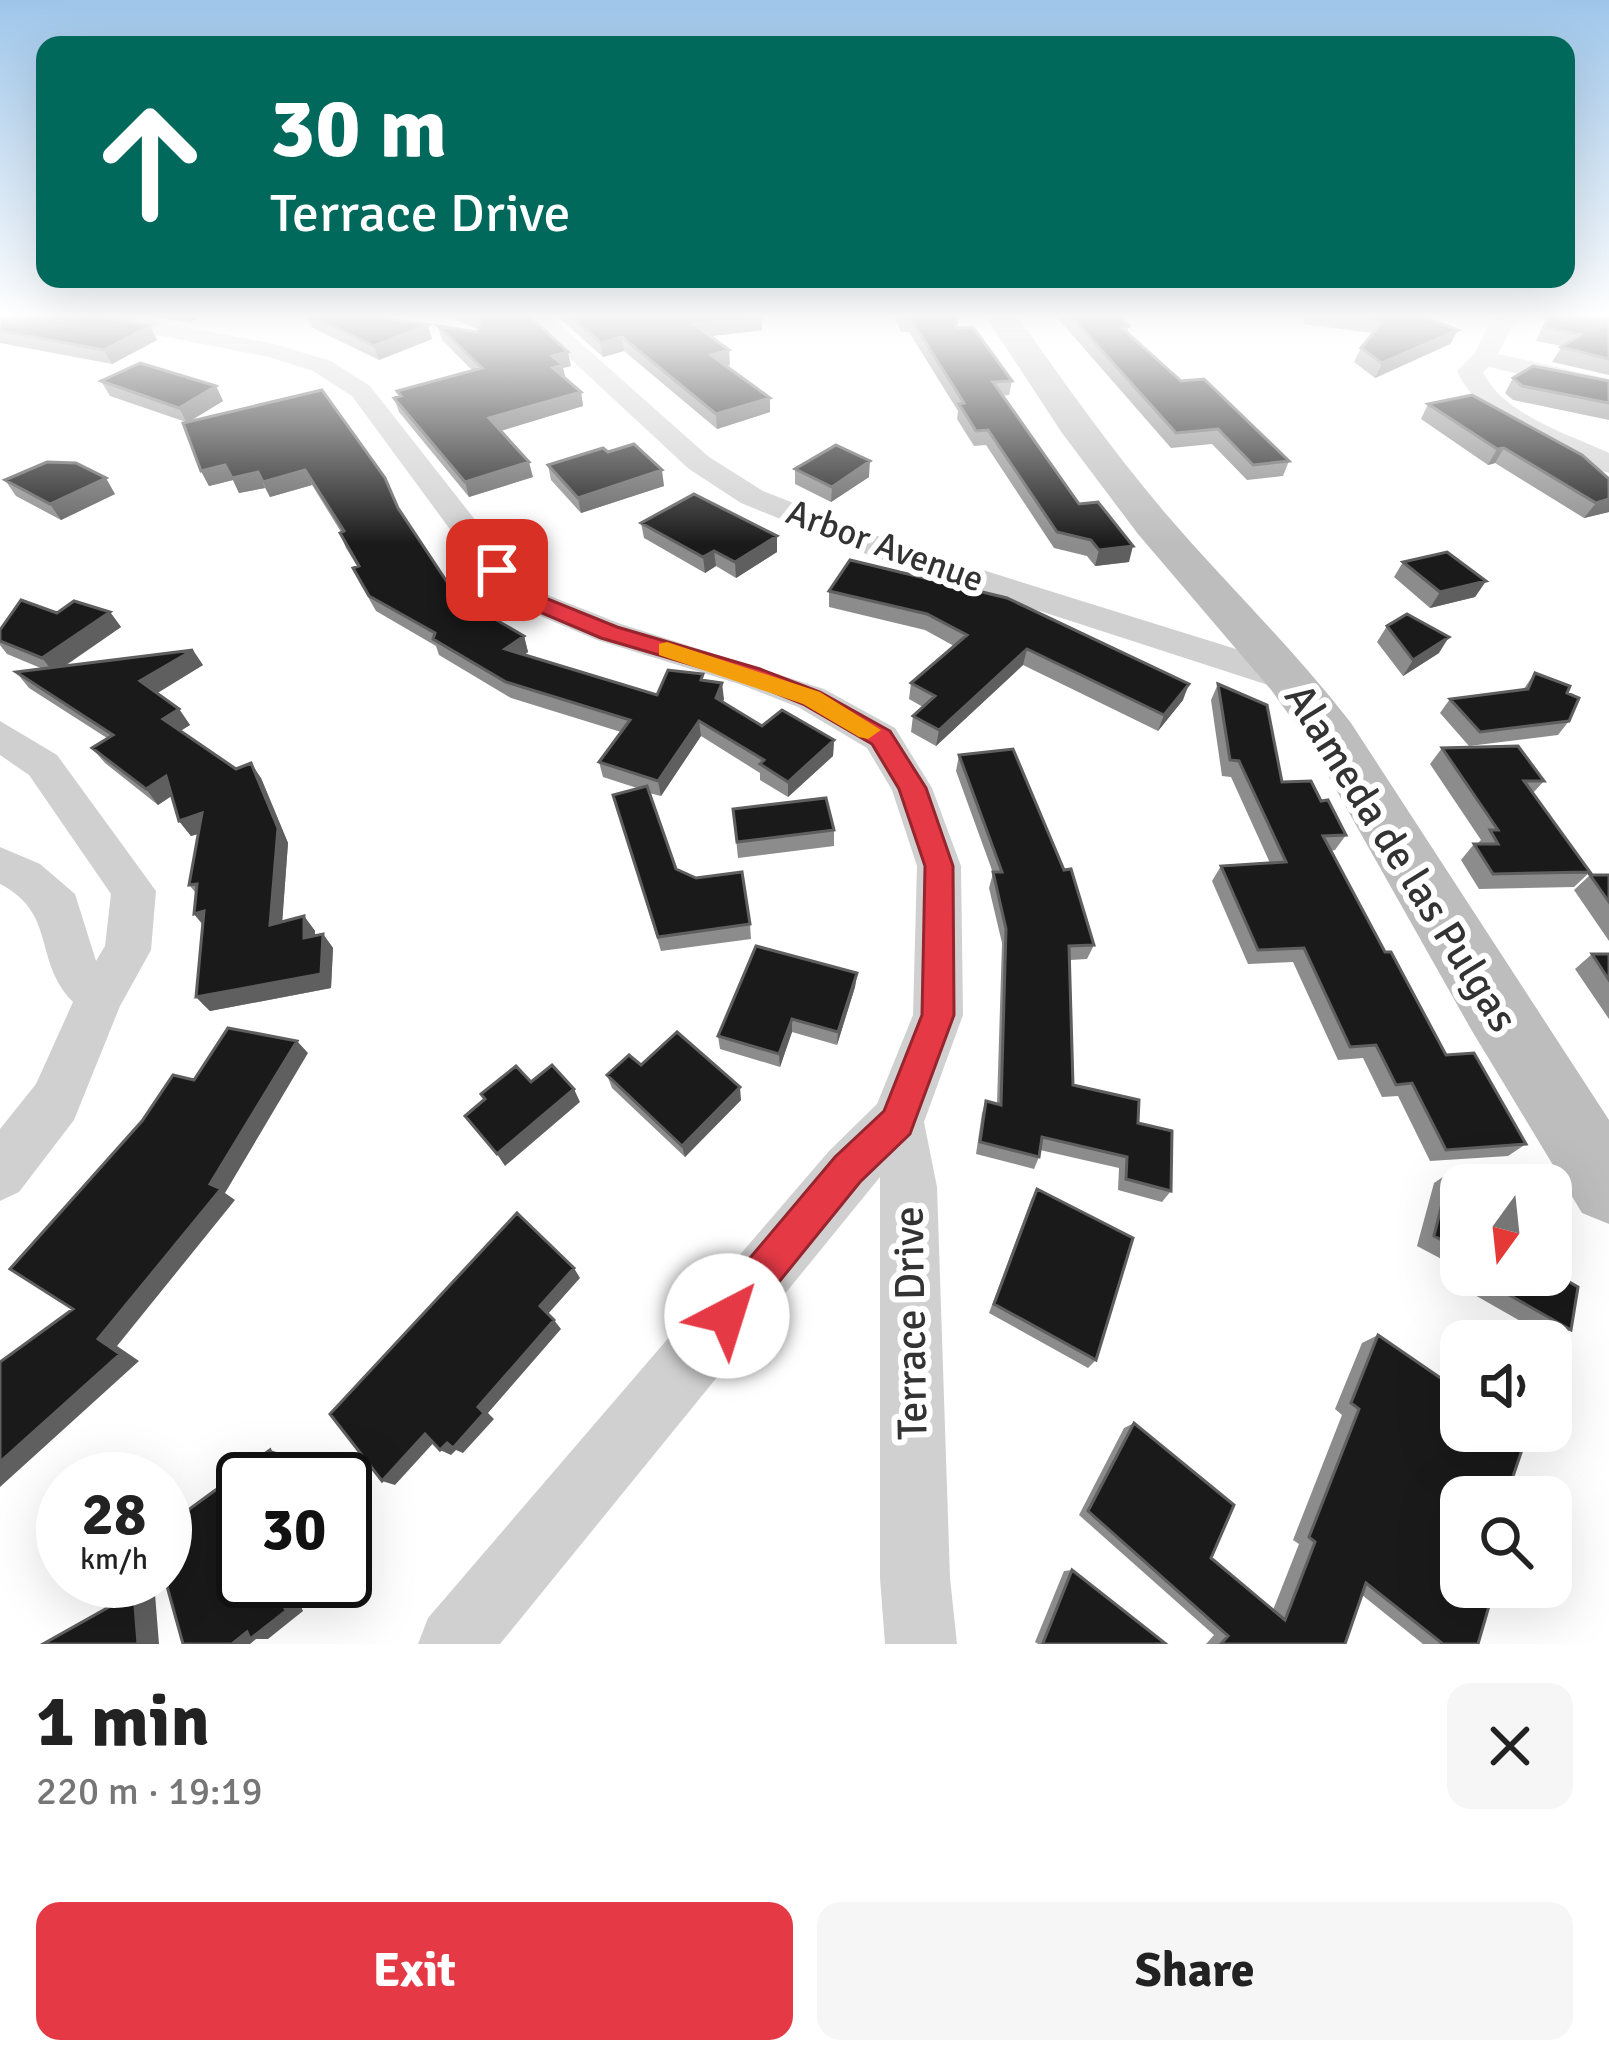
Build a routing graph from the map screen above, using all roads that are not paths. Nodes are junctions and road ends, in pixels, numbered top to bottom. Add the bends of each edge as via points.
1 (361, 391) edge
2 (619, 391) edge
3 (1052, 391) edge
4 (1477, 391) edge
5 (1609, 464) edge
6 (1290, 679) junction
7 (0, 735) edge
8 (0, 864) edge
9 (100, 996) junction
10 (897, 1122) junction
11 (0, 1173) edge
12 (1609, 1186) edge
13 (454, 1644) edge
14 (921, 1644) edge

1 - 10 street via 497,570 538,603 812,698 881,738 912,788 933,846 941,913 938,1015
2 - 6 street, Arbor Avenue via 699,463 752,497 883,549
3 - 6 main road, Alameda de las Pulgas via 1153,525
4 - 5 street
6 - 12 main road, Alameda de las Pulgas
7 - 9 street via 43,765 134,891 128,950
8 - 9 street via 59,907 73,970
9 - 11 street via 55,1102
10 - 13 street via 848,1170
10 - 14 street, Terrace Drive via 909,1187

